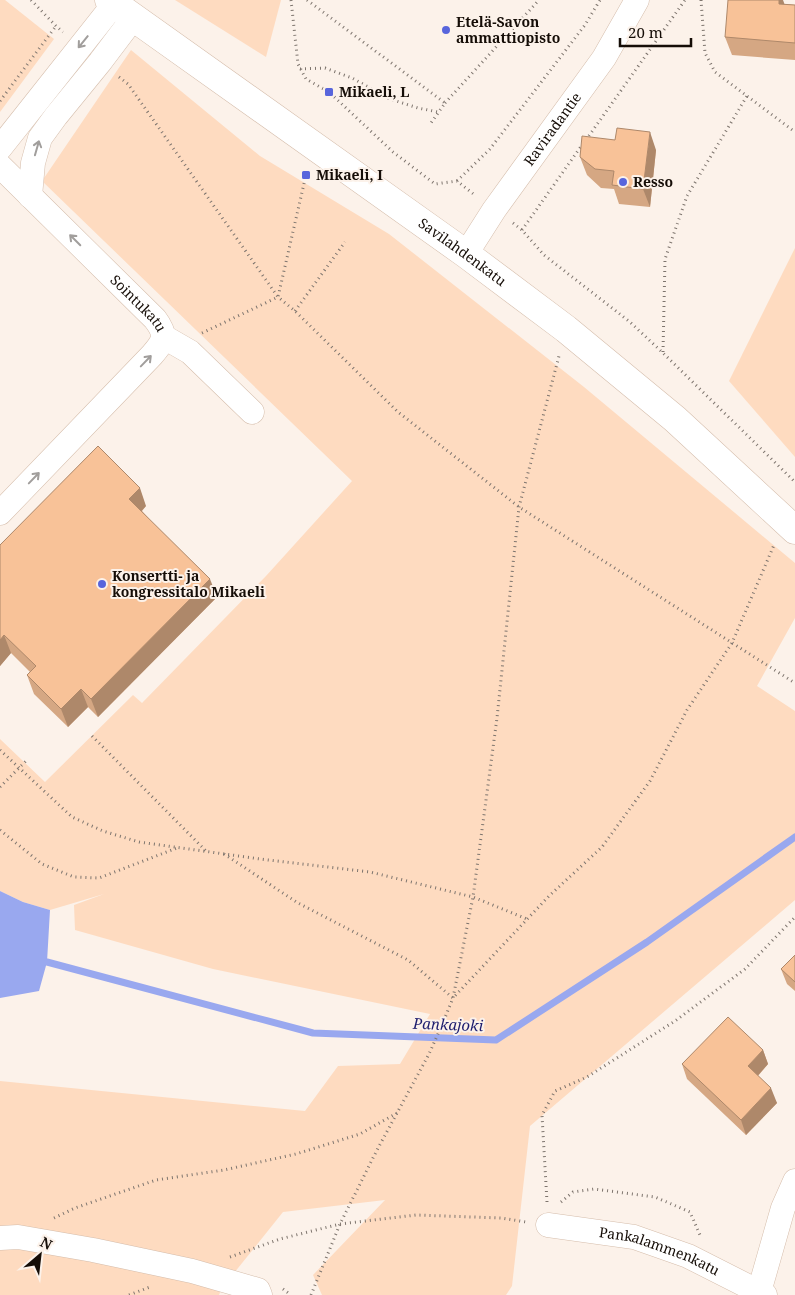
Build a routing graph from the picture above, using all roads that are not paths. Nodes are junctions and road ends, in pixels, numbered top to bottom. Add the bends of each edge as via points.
1 (637, 0) edge
2 (119, 7) edge
3 (0, 148) edge
4 (0, 166) edge
5 (30, 196) junction
6 (466, 254) junction
7 (164, 337) junction
8 (252, 412) dead end
9 (0, 513) edge
10 (790, 525) edge
11 (795, 1181) edge
12 (548, 1214) road end
13 (9, 1237) edge
14 (259, 1293) edge
15 (762, 1293) edge

1 - 6 street, Raviradantie via 604,58
2 -> 3 street via 80,46
5 -> 2 street via 33,163 40,138 100,62
2 - 6 main road, Savilahdenkatu
4 - 5 street, Sointukatu
7 -> 5 street, Sointukatu via 155,319
6 - 10 main road, Savilahdenkatu via 566,329 675,419
7 - 8 street via 190,352
9 -> 7 street, Sointukatu via 152,355
11 - 15 street via 783,1208
12 - 15 street, Pankalammenkatu via 634,1237 688,1256
13 - 14 street via 93,1250 192,1271

